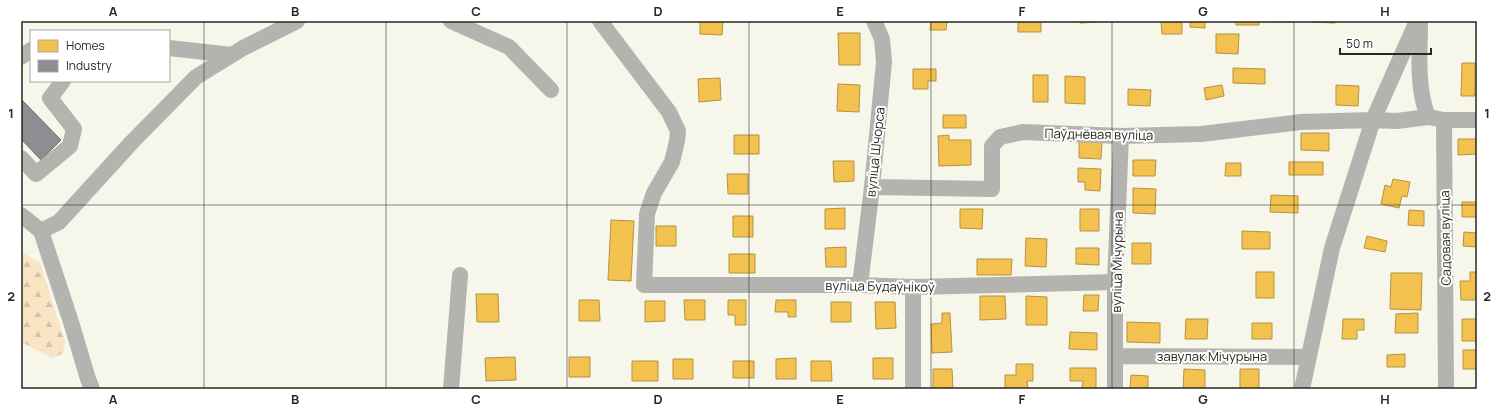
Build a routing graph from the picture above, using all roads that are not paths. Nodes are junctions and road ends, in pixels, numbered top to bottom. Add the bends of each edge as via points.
1 (297, 21) edge
2 (451, 21) edge
3 (600, 21) edge
4 (874, 21) edge
5 (1417, 21) edge
6 (1420, 21) edge
7 (170, 48) edge
8 (30, 51) edge
9 (232, 55) junction
10 (21, 57) edge
11 (62, 82) edge
12 (551, 90) dead end
13 (1428, 117) junction
14 (1373, 120) junction
15 (1444, 120) junction
16 (1477, 120) edge
17 (1121, 136) junction
18 (21, 158) edge
19 (872, 187) junction
20 (21, 215) edge
21 (41, 231) junction
22 (460, 275) dead end
23 (1116, 282) junction
24 (860, 285) junction
25 (913, 287) junction
26 (1116, 356) junction
27 (1308, 357) junction
28 (92, 389) edge
29 (451, 389) edge
30 (913, 389) edge
31 (1115, 389) edge
32 (1302, 389) edge
33 (1446, 389) edge

1 - 9 street
2 - 12 street via 509,47
3 - 24 street, вуліца Будаўнікоў via 669,112 678,131 672,162 654,193 647,214 644,285
4 - 19 street, вуліца Шчорса via 882,39 884,62
5 - 14 street
6 - 13 street via 1419,80 1422,103
7 - 9 street
8 - 10 street
9 - 21 street via 196,77 59,222
11 - 18 street via 50,98 74,129 70,146 36,174
13 - 14 street, Паўднёвая вуліца via 1398,121
13 - 15 street, Паўднёвая вуліца
14 - 17 street, Паўднёвая вуліца via 1301,122 1201,134
14 - 27 street via 1332,248
15 - 16 street
15 - 33 street, Садовая вуліца
17 - 19 street, Паўднёвая вуліца via 1023,132 1000,137 992,146 992,189
17 - 23 street, вуліца Мічурына
19 - 24 street, вуліца Шчорса
20 - 21 street
21 - 28 street
22 - 29 street
23 - 25 street, вуліца Будаўнікоў
23 - 26 street, вуліца Мічурына
24 - 25 street, вуліца Будаўнікоў
25 - 30 street
26 - 27 street, завулак Мічурына
26 - 31 street, вуліца Мічурына
27 - 32 street

